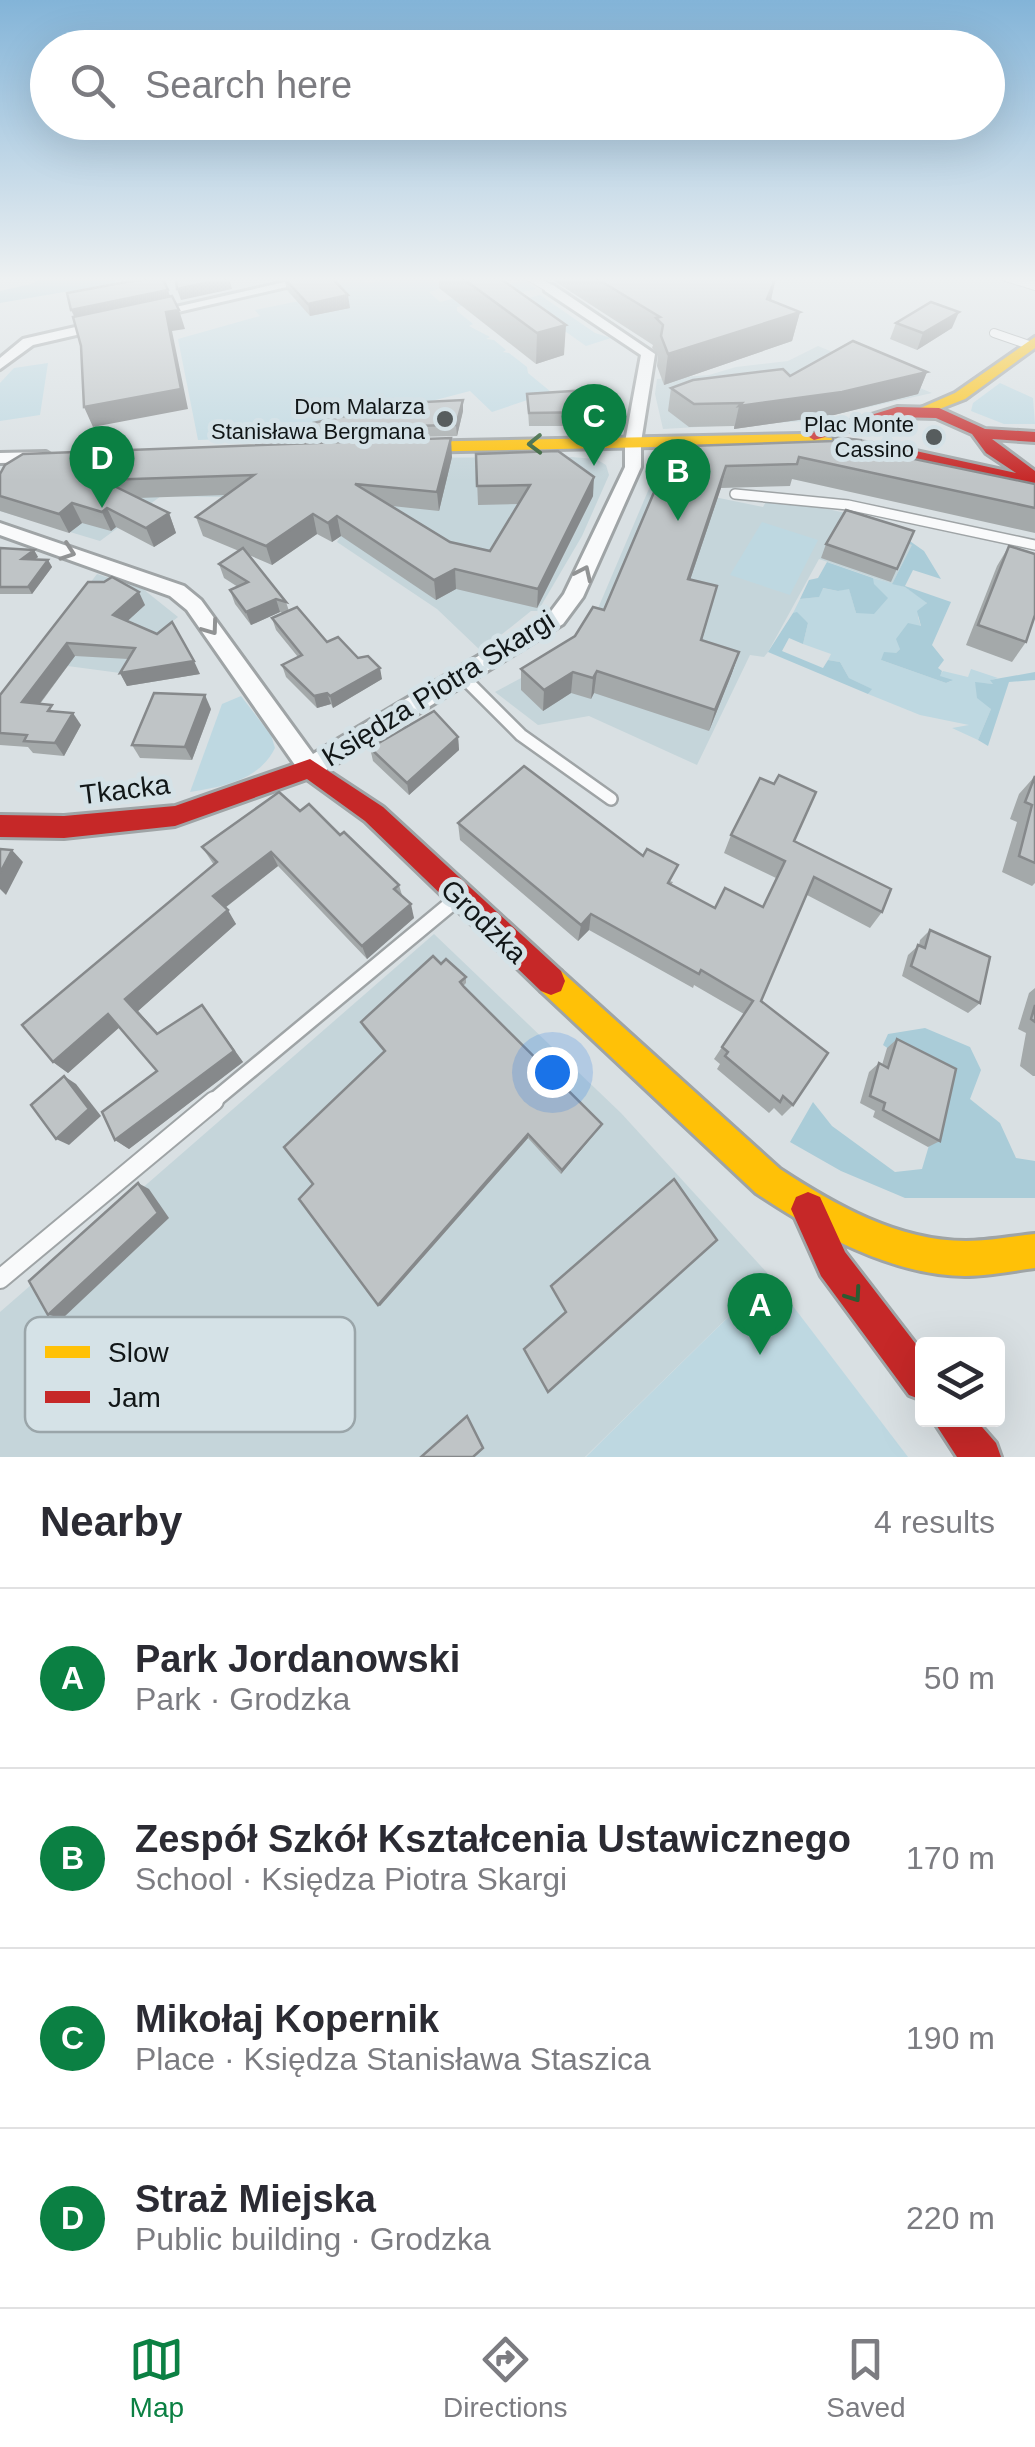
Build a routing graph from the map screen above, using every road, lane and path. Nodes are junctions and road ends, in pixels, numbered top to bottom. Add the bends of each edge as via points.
1 (24, 345) edge
2 (634, 345) edge
3 (1029, 345) edge
4 (0, 365) edge
5 (929, 409) junction
6 (982, 434) junction
7 (1035, 436) edge
8 (801, 438) junction
9 (632, 442) junction
10 (397, 447) edge
11 (884, 449) junction
12 (60, 456) edge
13 (1, 458) edge
14 (933, 460) junction
15 (1035, 480) edge
16 (735, 494) dead end
17 (0, 529) edge
18 (1035, 545) edge
19 (462, 676) junction
20 (310, 768) junction
21 (610, 799) dead end
22 (0, 826) edge
23 (459, 898) junction
24 (808, 1210) junction
25 (1035, 1251) edge
26 (0, 1278) edge
27 (915, 1373) edge
28 (958, 1427) edge
29 (982, 1457) edge

1 - 4 street
2 - 9 street, Księdza Piotra Skargi via 648,354
3 - 5 street via 960,396
5 - 6 street
5 - 8 street via 886,413
5 - 11 street via 892,421
6 - 7 street
6 - 14 street via 958,454
6 - 15 street
8 - 9 street
8 - 11 street
9 -> 10 street
19 -> 9 street, Księdza Piotra Skargi via 556,620 573,597 633,467
11 - 14 street
12 - 13 street
14 - 15 street
16 - 18 lane via 863,507
17 -> 20 street, Grodzka via 177,591
19 - 20 street, Księdza Piotra Skargi
19 - 21 lane via 521,735
20 - 22 street, Tkacka via 175,816
20 - 23 street, Grodzka via 374,814
23 - 24 street, Grodzka via 685,1108
23 - 26 lane
24 - 25 street via 880,1241 957,1258
24 -> 27 street, Grodzka via 833,1264
28 - 29 street

